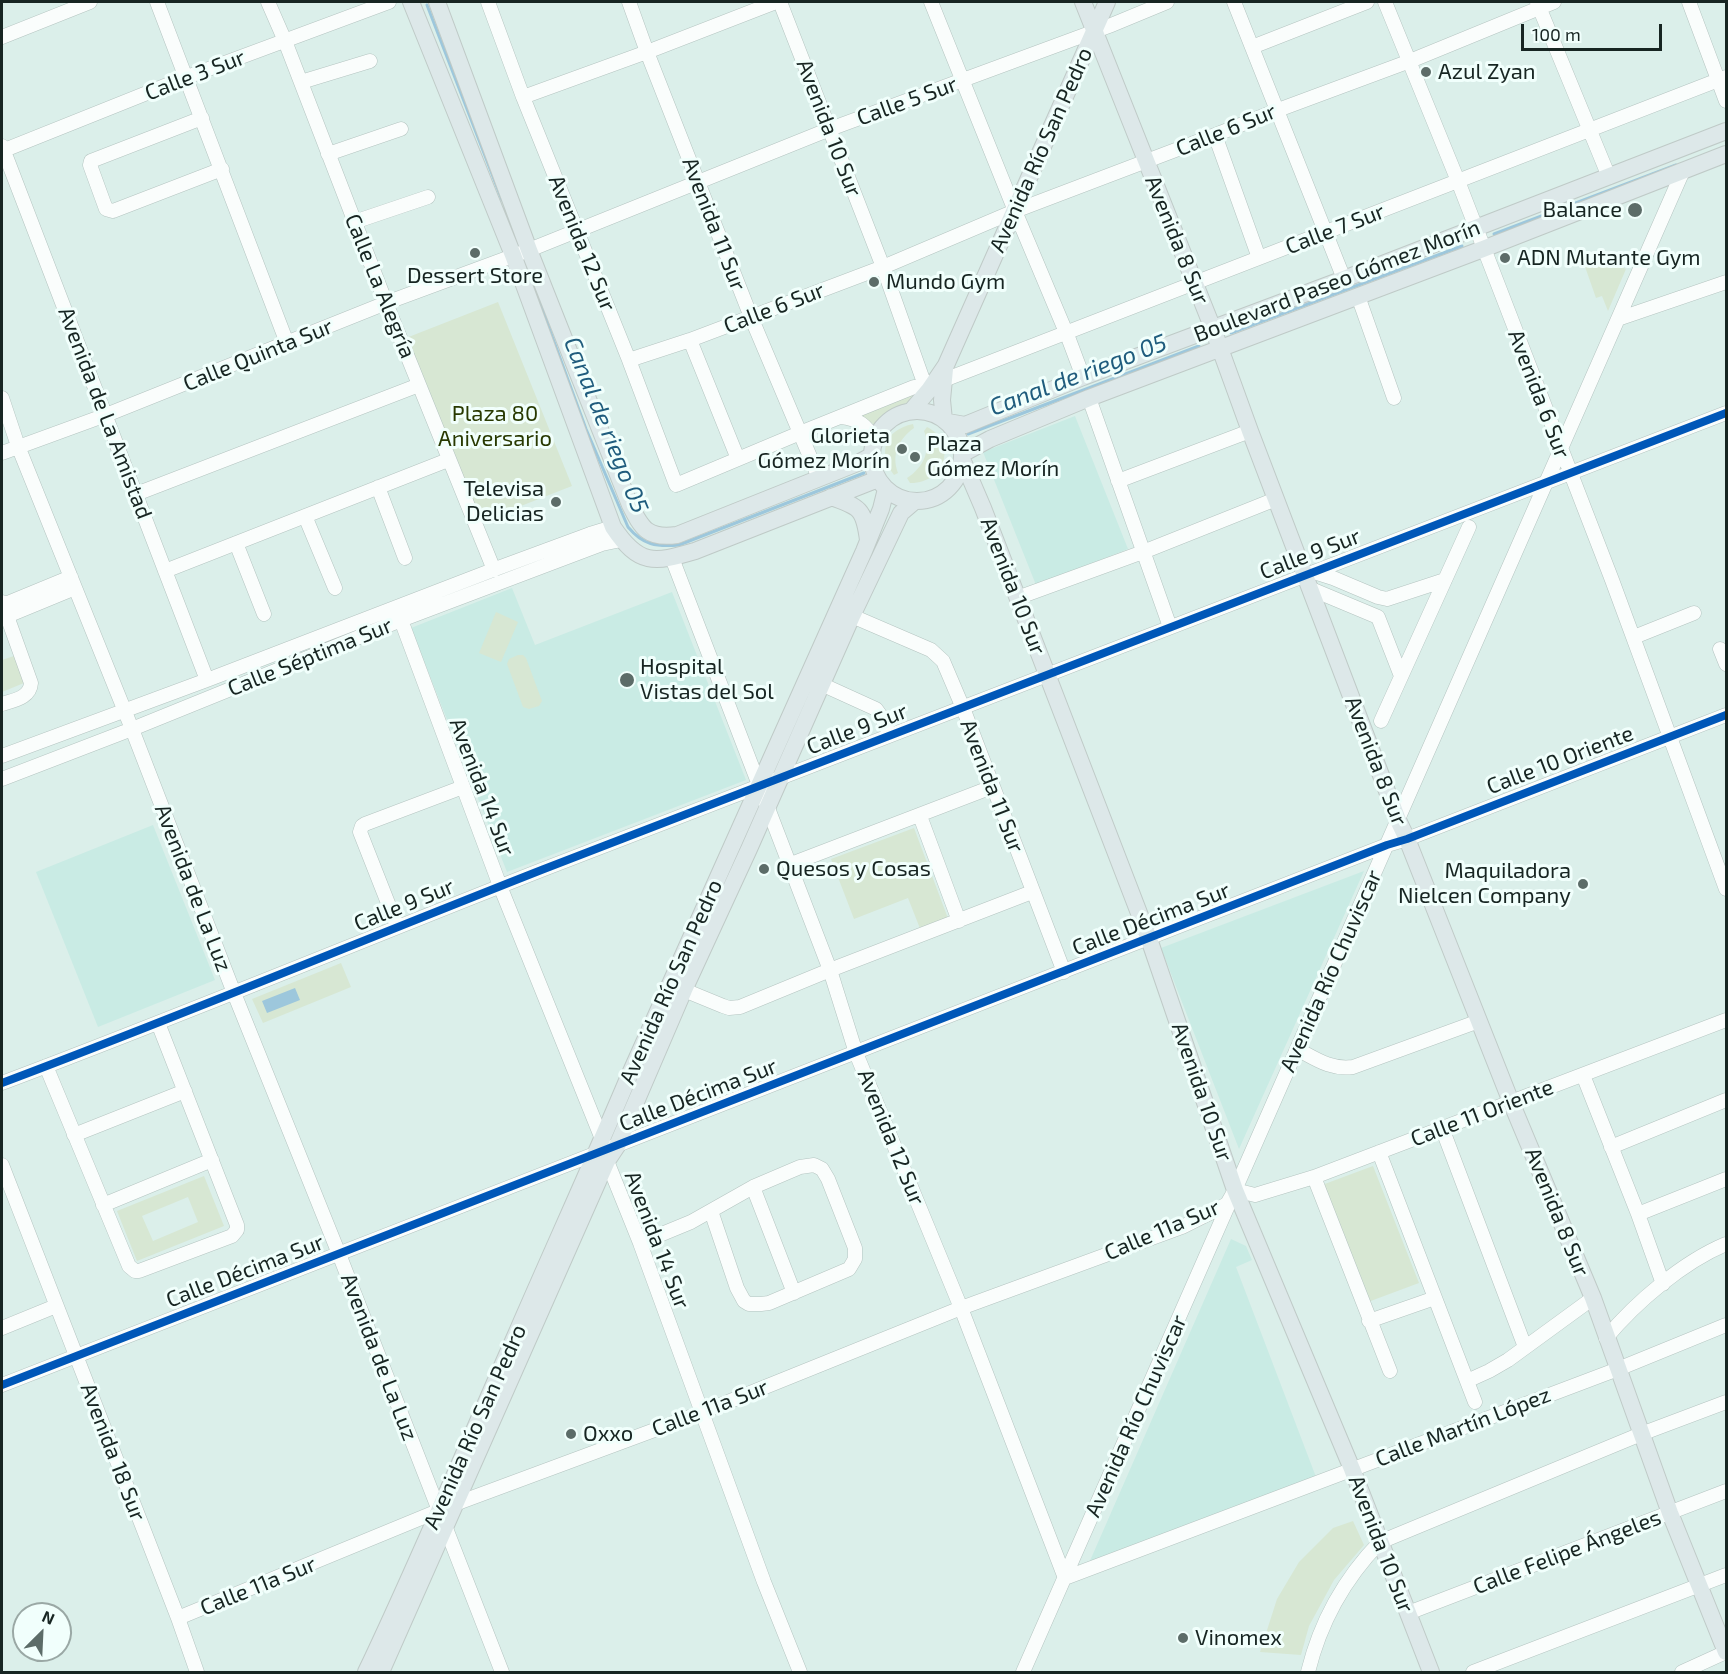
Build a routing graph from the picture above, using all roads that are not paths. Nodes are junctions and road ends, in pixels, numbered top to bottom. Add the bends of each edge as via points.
1 (90, 2) edge
2 (157, 2) edge
3 (268, 2) edge
4 (389, 2) edge
5 (411, 2) edge
6 (437, 2) edge
7 (488, 2) edge
8 (629, 2) edge
9 (778, 2) edge
10 (931, 2) edge
11 (1083, 2) edge
12 (1107, 2) edge
13 (1167, 2) edge
14 (1233, 2) edge
15 (1367, 2) edge
16 (1385, 2) edge
17 (1554, 2) edge
18 (1689, 2) edge
19 (1538, 4) edge
20 (55, 8) edge
21 (1094, 32) junction
22 (2, 37) edge
23 (285, 41) junction
24 (1252, 47) junction
25 (647, 52) junction
26 (370, 61) dead end
27 (1410, 61) junction
28 (187, 77) junction
29 (1722, 79) edge
30 (962, 81) junction
31 (301, 82) junction
32 (524, 97) junction
33 (1726, 101) edge
34 (1278, 110) junction
35 (202, 118) junction
36 (401, 129) dead end
37 (830, 129) junction
38 (1589, 130) junction
39 (1726, 131) edge
40 (1215, 135) junction
41 (1707, 139) junction
42 (2, 149) edge
43 (328, 154) junction
44 (1726, 154) edge
45 (1146, 162) junction
46 (222, 169) junction
47 (1683, 171) junction
48 (1609, 177) junction
49 (1458, 181) junction
50 (698, 183) junction
51 (428, 197) dead end
52 (1015, 211) junction
53 (354, 222) junction
54 (1475, 228) junction
55 (577, 229) junction
56 (1325, 232) junction
57 (1483, 249) junction
58 (521, 252) junction
59 (1259, 258) junction
60 (883, 267) junction
61 (1344, 279) junction
62 (1726, 282) edge
63 (1194, 283) junction
64 (1358, 296) junction
65 (386, 303) junction
66 (750, 317) junction
67 (1618, 319) junction
68 (1214, 329) junction
69 (1066, 333) junction
70 (690, 340) junction
71 (287, 343) junction
72 (1221, 348) junction
73 (629, 360) junction
74 (945, 373) junction
75 (1083, 377) junction
76 (419, 385) junction
77 (929, 390) junction
78 (2, 398) edge
79 (1089, 398) junction
80 (1394, 398) dead end
81 (912, 411) junction
82 (1726, 413) edge
83 (106, 415) junction
84 (841, 417) junction
85 (946, 421) junction
86 (1250, 431) junction
87 (800, 433) junction
88 (18, 446) junction
89 (873, 448) junction
90 (1561, 449) junction
91 (2, 453) edge
92 (962, 456) junction
93 (738, 459) junction
94 (448, 460) junction
95 (1570, 473) junction
96 (819, 478) junction
97 (1118, 481) junction
98 (1546, 482) junction
99 (882, 484) junction
100 (378, 487) junction
101 (947, 490) junction
102 (136, 494) junction
103 (831, 497) junction
104 (1276, 499) junction
105 (915, 501) junction
106 (982, 508) junction
107 (305, 516) junction
108 (1469, 527) dead end
109 (617, 534) junction
110 (868, 540) junction
111 (236, 543) junction
112 (1143, 552) junction
113 (405, 558) dead end
114 (672, 558) junction
115 (494, 570) junction
116 (165, 571) junction
117 (1310, 579) junction
118 (1445, 580) junction
119 (73, 583) junction
120 (334, 588) dead end
121 (1017, 598) junction
122 (4, 608) edge
123 (1694, 613) dead end
124 (264, 614) dead end
125 (852, 616) junction
126 (401, 620) junction
127 (1170, 627) junction
128 (1634, 637) junction
129 (1720, 649) dead end
130 (1726, 664) edge
131 (1047, 675) junction
132 (1401, 676) junction
133 (207, 680) junction
134 (821, 684) junction
135 (2, 704) edge
136 (963, 708) junction
137 (124, 710) junction
138 (1726, 715) edge
139 (1381, 721) dead end
140 (132, 729) junction
141 (890, 735) junction
142 (1671, 737) junction
143 (2, 756) edge
144 (781, 777) junction
145 (2, 779) edge
146 (759, 786) junction
147 (463, 787) junction
148 (992, 787) junction
149 (768, 807) junction
150 (920, 816) junction
151 (1398, 820) junction
152 (1407, 839) junction
153 (1387, 845) junction
154 (791, 864) junction
155 (1724, 873) edge
156 (500, 886) junction
157 (1726, 889) edge
158 (1032, 892) junction
159 (959, 921) junction
160 (398, 926) junction
161 (1149, 939) junction
162 (830, 970) junction
163 (1064, 972) junction
164 (684, 990) junction
165 (234, 993) junction
166 (1726, 1020) edge
167 (1479, 1021) junction
168 (158, 1023) junction
169 (1297, 1049) junction
170 (856, 1053) junction
171 (46, 1066) junction
172 (1582, 1075) junction
173 (2, 1083) edge
174 (185, 1091) junction
175 (1726, 1100) edge
176 (1511, 1102) junction
177 (1442, 1128) junction
178 (74, 1135) junction
179 (1611, 1147) junction
180 (605, 1150) junction
181 (1379, 1152) junction
182 (212, 1160) junction
183 (2, 1165) edge
184 (1314, 1177) junction
185 (1726, 1179) edge
186 (753, 1187) junction
187 (1235, 1190) junction
188 (103, 1205) junction
189 (711, 1211) junction
190 (1638, 1214) junction
191 (640, 1243) junction
192 (1726, 1244) edge
193 (339, 1254) junction
194 (1663, 1284) junction
195 (794, 1293) junction
196 (1435, 1298) junction
197 (1593, 1298) junction
198 (56, 1306) junction
199 (961, 1308) junction
200 (1370, 1321) junction
201 (1726, 1325) edge
202 (2, 1328) edge
203 (1606, 1338) junction
204 (1525, 1347) junction
205 (75, 1357) junction
206 (1618, 1369) junction
207 (1390, 1371) dead end
208 (1467, 1381) junction
209 (2, 1385) edge
210 (1475, 1402) dead end
211 (1726, 1402) edge
212 (703, 1412) junction
213 (1641, 1434) junction
214 (1352, 1469) junction
215 (1726, 1491) edge
216 (455, 1504) junction
217 (439, 1511) junction
218 (1670, 1513) junction
219 (445, 1528) junction
220 (1380, 1542) junction
221 (1726, 1575) edge
222 (1065, 1578) junction
223 (1699, 1586) junction
224 (1408, 1613) junction
225 (178, 1618) junction
226 (1726, 1652) edge
227 (197, 1672) edge
228 (366, 1672) edge
229 (381, 1672) edge
230 (502, 1672) edge
231 (800, 1672) edge
232 (1023, 1672) edge
233 (1308, 1672) edge
234 (1431, 1672) edge
235 (1473, 1672) edge
236 (1682, 1672) edge

1 - 20 street
2 - 28 street
3 - 23 street, Calle La Alegría
4 - 23 street, Calle 3 Sur
5 - 58 main road
6 - 58 main road
7 - 32 street, Avenida 12 Sur
8 - 25 street, Avenida 11 Sur
9 - 25 street
9 - 37 street, Avenida 10 Sur
10 - 30 street
11 - 21 main road, Avenida 8 Sur
12 - 21 main road, Avenida Río San Pedro
13 - 21 street, Calle 5 Sur
14 - 24 street
15 - 24 street
16 - 27 street, Avenida 6 Sur
17 - 19 street, Calle 6 Sur
18 - 29 street
19 - 27 street, Calle 6 Sur
19 - 38 street
20 - 22 street
21 - 30 street, Calle 5 Sur
21 - 45 main road, Avenida 8 Sur
21 - 52 main road, Avenida Río San Pedro
23 - 28 street, Calle 3 Sur
23 - 31 street, Calle La Alegría
24 - 34 street
25 - 32 street
25 - 50 street, Avenida 11 Sur
26 - 31 street
27 - 34 street, Calle 6 Sur
27 - 49 street, Avenida 6 Sur
28 - 35 street
28 - 42 street, Calle 3 Sur
29 - 33 street
29 - 38 street, Calle 7 Sur
30 - 37 street, Calle 5 Sur
30 - 52 street
31 - 43 street, Calle La Alegría
32 - 55 street, Avenida 12 Sur
34 - 40 street, Calle 6 Sur
34 - 56 street
35 - 46 street
35 - 46 street via 93,160 90,165 106,209 113,211
36 - 43 street
37 - 50 street, Calle 5 Sur
37 - 60 street, Avenida 10 Sur
38 - 48 street
38 - 49 street, Calle 7 Sur
39 - 41 main road, Boulevard Paseo Gómez Morín
40 - 45 street, Calle 6 Sur
40 - 59 street
41 - 47 main road
41 - 48 main road, Boulevard Paseo Gómez Morín
42 - 83 street, Avenida de La Amistad
43 - 53 street, Calle La Alegría
44 - 47 main road, Boulevard Paseo Gómez Morín
45 - 52 street, Calle 6 Sur
45 - 63 main road, Avenida 8 Sur
46 - 71 street
47 - 57 main road, Boulevard Paseo Gómez Morín
47 - 67 street, Avenida Río Chuviscar
48 - 54 main road, Boulevard Paseo Gómez Morín
49 - 54 street, Avenida 6 Sur
49 - 56 street, Calle 7 Sur
50 - 55 street, Calle 5 Sur
50 - 66 street, Avenida 11 Sur
51 - 53 street
52 - 60 street, Calle 6 Sur
52 - 69 street
52 - 74 main road, Avenida Río San Pedro
53 - 65 street, Calle La Alegría
54 - 57 street, Avenida 6 Sur
54 - 61 main road, Boulevard Paseo Gómez Morín
55 - 58 street, Calle 5 Sur
55 - 73 street, Avenida 12 Sur
56 - 59 street, Calle 7 Sur
56 - 61 street
57 - 64 main road, Boulevard Paseo Gómez Morín
57 - 90 street, Avenida 6 Sur
58 - 65 street, Calle Quinta Sur
58 - 96 main road via 630,505 646,531 664,537 677,535
58 - 109 main road
59 - 63 street, Calle 7 Sur
60 - 66 street, Calle 6 Sur
60 - 77 street, Avenida 10 Sur
61 - 68 main road, Boulevard Paseo Gómez Morín
62 - 67 street
63 - 68 main road, Avenida 8 Sur
63 - 69 street, Calle 7 Sur
64 - 72 main road, Boulevard Paseo Gómez Morín
64 - 80 street
65 - 71 street, Calle Quinta Sur
65 - 76 street, Calle La Alegría
66 - 70 street, Calle 6 Sur
66 - 87 street, Avenida 11 Sur
67 - 90 street, Avenida Río Chuviscar
68 - 72 main road, Avenida 8 Sur
68 - 75 main road, Boulevard Paseo Gómez Morín
69 - 74 street, Calle 7 Sur
69 - 75 street
70 - 73 street, Calle 6 Sur
70 - 93 street
71 - 83 street, Calle Quinta Sur
72 - 79 main road, Boulevard Paseo Gómez Morín
72 - 86 main road, Avenida 8 Sur
73 - 93 street, Avenida 12 Sur via 676,485
74 - 77 main road, Avenida Río San Pedro
74 - 85 main road, Avenida Río San Pedro via 942,407
75 - 85 main road, Boulevard Paseo Gómez Morín via 965,425
76 - 94 street, Calle La Alegría
76 - 102 street
77 - 81 main road, Avenida Río San Pedro
77 - 84 street via 914,387
78 - 88 street, Avenida de La Luz
79 - 92 main road, Boulevard Paseo Gómez Morín via 990,439
79 - 97 street
81 - 85 main road via 934,414
81 - 89 main road, Avenida Río San Pedro via 889,420 880,429
82 - 95 street, Calle 9 Sur
83 - 88 street, Calle Quinta Sur
83 - 102 street, Avenida de La Amistad
84 - 87 street
84 - 89 street via 852,418 869,429
85 - 92 main road, Avenida Río San Pedro via 955,431
86 - 97 street
86 - 104 main road, Avenida 8 Sur
87 - 93 street
87 - 96 street, Avenida 11 Sur
88 - 91 street, Calle Quinta Sur
88 - 119 street, Avenida de La Luz
89 - 96 main road
89 - 99 main road via 873,468
90 - 95 street, Avenida 6 Sur
90 - 98 street, Avenida Río Chuviscar
92 - 101 main road via 960,471
92 - 106 main road, Avenida 10 Sur
94 - 100 street
94 - 115 street, Calle La Alegría
95 - 98 street, Calle 9 Sur
95 - 128 street, Avenida 6 Sur
97 - 112 street
98 - 117 street, Calle 9 Sur
98 - 151 street, Avenida Río Chuviscar
99 - 103 main road
99 - 105 main road via 895,495
99 - 110 main road, Avenida Río San Pedro via 881,509
100 - 107 street
100 - 113 street
101 - 105 main road
101 - 106 main road
102 - 116 street, Avenida de La Amistad
103 - 110 main road via 862,513
103 - 114 main road
104 - 112 street
104 - 117 main road, Avenida 8 Sur
105 - 125 main road, Avenida Río San Pedro via 901,513
106 - 121 main road, Avenida 10 Sur
107 - 111 street
107 - 120 street
108 - 118 street
109 - 114 main road via 648,559
109 - 115 street, Calle Séptima Sur via 590,534
109 - 126 street, Calle Séptima Sur via 602,544
110 - 146 main road, Avenida Río San Pedro
111 - 116 street
111 - 124 street
112 - 121 street
112 - 127 street
114 - 146 street, Avenida 12 Sur
115 - 133 street, Calle Séptima Sur
116 - 133 street, Avenida de La Amistad
117 - 118 street via 1333,578 1387,599
117 - 127 street, Calle 9 Sur
117 - 132 street via 1378,617
117 - 151 main road, Avenida 8 Sur
118 - 132 street
119 - 122 street
119 - 137 street, Avenida de La Luz
121 - 131 main road, Avenida 10 Sur
122 - 135 street via 32,684 27,695
123 - 128 street
125 - 134 main road, Avenida Río San Pedro
125 - 136 street, Avenida 11 Sur via 936,654 943,661
126 - 140 street, Calle Séptima Sur
126 - 147 street, Avenida 14 Sur
127 - 131 street, Calle 9 Sur
128 - 142 street, Avenida 6 Sur
129 - 130 street
131 - 136 street, Calle 9 Sur
131 - 161 main road, Avenida 10 Sur
132 - 139 street
133 - 137 street, Calle Séptima Sur
134 - 141 street via 876,709
134 - 144 main road, Avenida Río San Pedro
136 - 141 street, Calle 9 Sur
136 - 148 street, Avenida 11 Sur
137 - 140 street, Avenida de La Luz
137 - 143 street, Calle Séptima Sur
138 - 142 street, Calle 10 Oriente
140 - 145 street, Calle Séptima Sur
140 - 165 street, Avenida de La Luz
141 - 144 street, Calle 9 Sur
142 - 152 street, Calle 10 Oriente
142 - 155 street, Avenida 6 Sur
144 - 146 street, Calle 9 Sur
144 - 149 main road, Avenida Río San Pedro
146 - 149 street, Avenida 12 Sur
146 - 156 street, Calle 9 Sur
146 - 180 main road, Avenida Río San Pedro via 629,1076
147 - 156 street, Avenida 14 Sur
147 - 160 street via 365,824 361,829
148 - 150 street
148 - 158 street, Avenida 11 Sur
149 - 154 street, Avenida 12 Sur
149 - 164 main road, Avenida Río San Pedro
150 - 154 street
150 - 159 street
151 - 152 main road, Avenida 8 Sur
151 - 153 street, Avenida Río Chuviscar
152 - 153 street, Calle Décima Sur
152 - 167 main road, Avenida 8 Sur
153 - 161 street, Calle Décima Sur
153 - 169 street, Avenida Río Chuviscar
154 - 162 street, Avenida 12 Sur
155 - 157 street, Avenida 6 Sur
156 - 160 street, Calle 9 Sur
156 - 180 street, Avenida 14 Sur
158 - 159 street
158 - 163 street, Avenida 11 Sur
159 - 162 street
160 - 165 street, Calle 9 Sur
161 - 163 street, Calle Décima Sur
161 - 187 main road, Avenida 10 Sur
162 - 164 street via 735,1009
162 - 170 street, Avenida 12 Sur
163 - 170 street, Calle Décima Sur
164 - 180 main road, Avenida Río San Pedro
165 - 168 street, Calle 9 Sur
165 - 193 street, Avenida de La Luz
166 - 172 street, Calle 11 Oriente
167 - 169 street via 1341,1069
167 - 176 main road, Avenida 8 Sur
168 - 171 street, Calle 9 Sur
168 - 174 street
169 - 187 street, Avenida Río Chuviscar
170 - 180 street, Calle Décima Sur
170 - 199 street, Avenida 12 Sur
171 - 173 street, Calle 9 Sur
171 - 178 street
172 - 176 street, Calle 11 Oriente
172 - 179 street
174 - 178 street
174 - 182 street
175 - 179 street
176 - 177 street, Calle 11 Oriente
176 - 197 main road, Avenida 8 Sur
177 - 181 street, Calle 11 Oriente
177 - 204 street
178 - 188 street
179 - 190 street
180 - 191 street, Avenida 14 Sur
180 - 193 street, Calle Décima Sur
180 - 216 main road, Avenida Río San Pedro
180 - 217 main road, Avenida Río San Pedro via 562,1227
181 - 184 street, Calle 11 Oriente
181 - 196 street
182 - 188 street
182 - 188 street via 237,1225 232,1236 139,1271 129,1266
183 - 198 street, Avenida 18 Sur
184 - 187 street, Calle 11 Oriente via 1255,1195
184 - 200 street
185 - 190 street
186 - 189 street
186 - 195 street
186 - 195 street via 809,1164 818,1166 828,1179 852,1238 856,1254 849,1269
187 - 199 street, Calle 11a Sur via 1227,1204 1182,1227
187 - 214 main road, Avenida 10 Sur
187 - 222 street, Avenida Río Chuviscar
189 - 191 street
189 - 195 street via 744,1301 761,1305
190 - 194 street
191 - 212 street, Avenida 14 Sur
192 - 194 street
193 - 205 street, Calle Décima Sur
193 - 217 street, Avenida de La Luz
194 - 203 street via 1623,1317
196 - 200 street
196 - 208 street
197 - 203 main road, Avenida 8 Sur
197 - 204 street
198 - 202 street
198 - 205 street, Avenida 18 Sur
199 - 212 street, Calle 11a Sur
199 - 222 street, Avenida 12 Sur
200 - 207 street
201 - 206 street, Calle Martín López
203 - 206 main road, Avenida 8 Sur
204 - 208 street via 1500,1366
205 - 209 street, Calle Décima Sur
205 - 225 street, Avenida 18 Sur
206 - 213 main road, Avenida 8 Sur
206 - 214 street, Calle Martín López
208 - 210 street
211 - 213 street
212 - 216 street, Calle 11a Sur
212 - 231 street, Avenida 14 Sur
213 - 218 main road, Avenida 8 Sur
213 - 220 street
214 - 220 main road, Avenida 10 Sur
214 - 222 street, Calle Martín López
215 - 218 street, Calle Felipe Ángeles
216 - 217 street, Calle 11a Sur
216 - 219 main road, Avenida Río San Pedro
217 - 219 street, Avenida de La Luz
217 - 225 street, Calle 11a Sur
217 - 228 main road, Avenida Río San Pedro
218 - 223 main road, Avenida 8 Sur
218 - 224 street, Calle Felipe Ángeles
219 - 229 main road, Avenida Río San Pedro
219 - 230 street, Avenida de La Luz
220 - 224 main road, Avenida 10 Sur
220 - 233 street via 1334,1602
221 - 223 street
222 - 232 street, Avenida Río Chuviscar
223 - 226 main road, Avenida 8 Sur
223 - 235 street
224 - 234 main road, Avenida 10 Sur
225 - 227 street, Avenida 18 Sur
226 - 236 street

